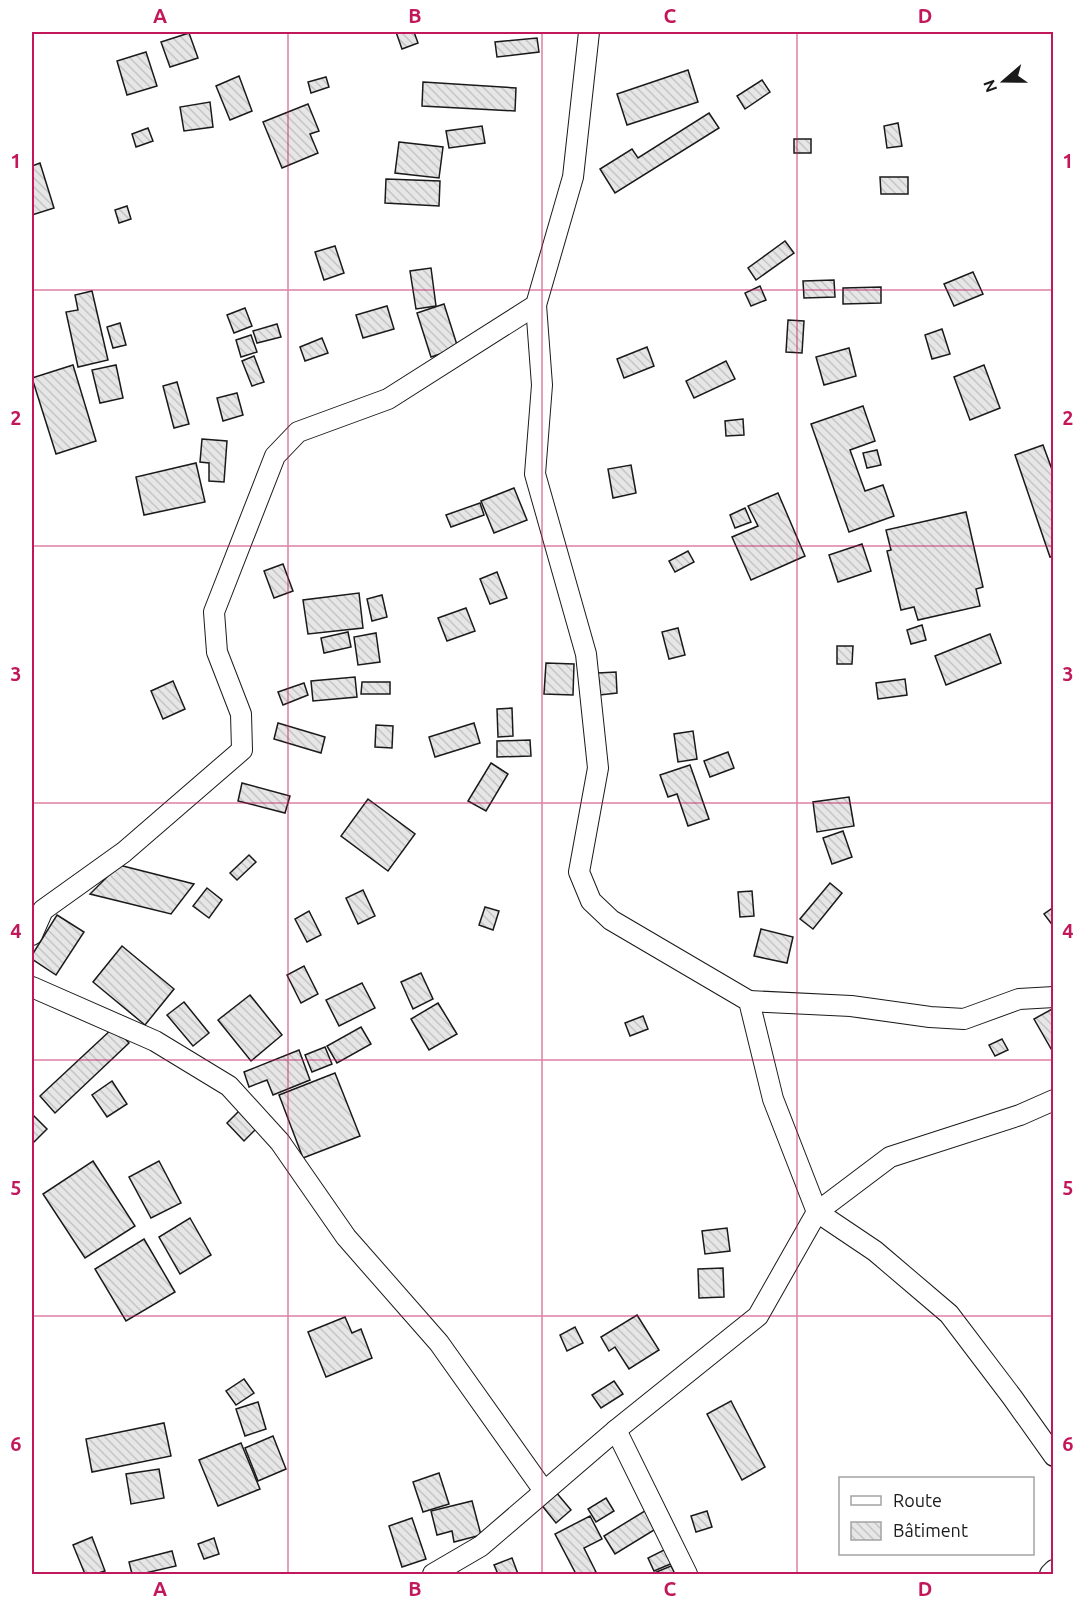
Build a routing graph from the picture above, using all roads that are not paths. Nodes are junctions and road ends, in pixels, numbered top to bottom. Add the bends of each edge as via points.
1 (589, 32) edge
2 (536, 305) junction
3 (32, 935) edge
4 (32, 987) edge
5 (1053, 998) edge
6 (749, 1001) junction
7 (1053, 1100) edge
8 (817, 1212) junction
9 (616, 1430) junction
10 (1053, 1456) edge
11 (544, 1491) junction
12 (1053, 1570) edge
13 (434, 1575) edge
14 (687, 1575) edge
15 (1050, 1575) edge

1 - 2 street via 573,177
2 - 3 street via 388,399 298,432 275,456 213,612 217,652 242,714 242,750 124,852 43,910
2 - 6 street via 542,385 534,474 586,654 598,768 579,872 591,901 610,920
4 - 11 street via 155,1041 229,1086 280,1142 346,1237 439,1344
5 - 6 street via 1019,999 964,1019 851,1006
6 - 8 street via 773,1099
7 - 8 street via 1020,1115 890,1157
8 - 9 street via 758,1316
8 - 10 street via 875,1251 949,1314
9 - 11 street
9 - 14 street
11 - 13 street via 481,1546
12 - 15 street

